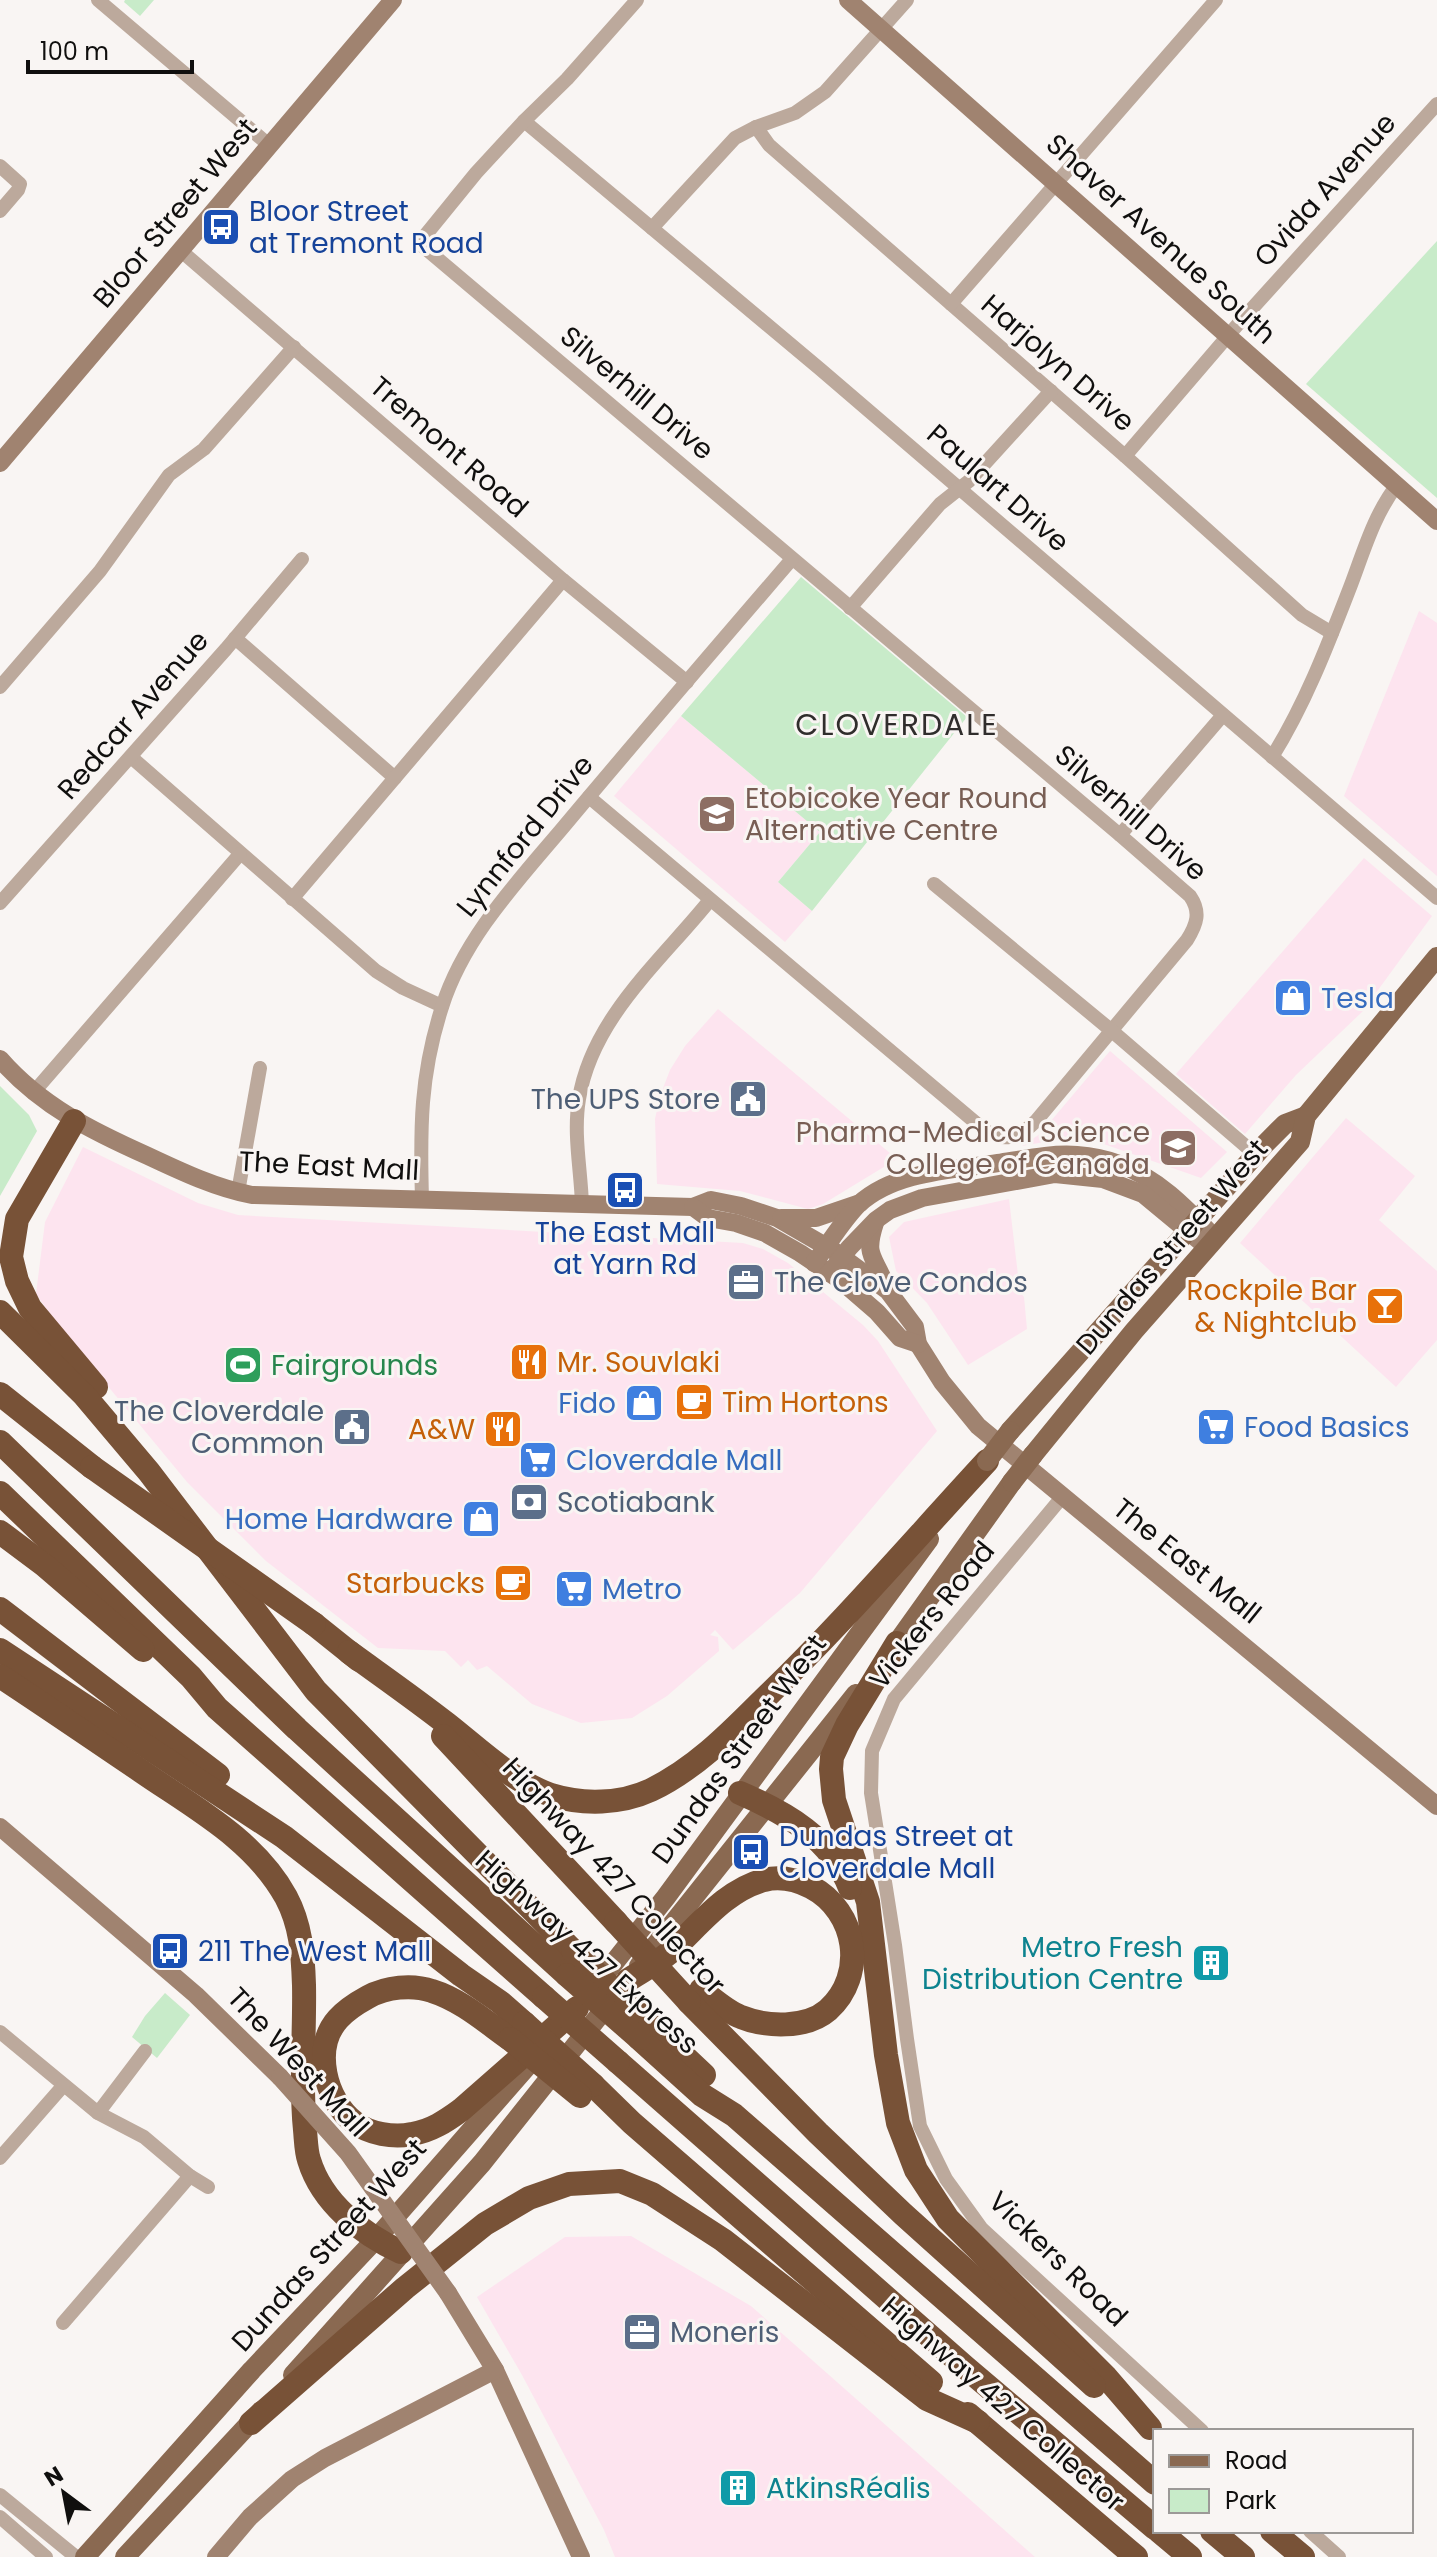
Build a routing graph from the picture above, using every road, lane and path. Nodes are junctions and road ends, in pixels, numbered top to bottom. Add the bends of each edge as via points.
1 (98, 0) edge
2 (393, 0) edge
3 (637, 0) edge
4 (848, 0) edge
5 (907, 0) edge
6 (1216, 0) edge
7 (881, 29) junction
8 (1437, 104) edge
9 (524, 121) junction
10 (756, 127) junction
11 (269, 145) junction
12 (0, 166) edge
13 (1056, 183) junction
14 (0, 211) edge
15 (652, 228) junction
16 (180, 250) junction
17 (951, 304) junction
18 (1227, 336) junction
19 (294, 347) junction
20 (1051, 391) junction
21 (1125, 456) junction
22 (0, 463) edge
23 (1397, 485) junction
24 (959, 489) junction
25 (1437, 521) edge
26 (302, 559) dead end
27 (792, 559) junction
28 (563, 580) junction
29 (850, 608) junction
30 (1332, 633) junction
31 (235, 638) junction
32 (687, 682) junction
33 (0, 687) edge
34 (1223, 715) junction
35 (131, 757) junction
36 (1272, 757) junction
37 (395, 778) junction
38 (589, 797) junction
39 (1120, 835) junction
40 (240, 854) junction
41 (934, 884) dead end
42 (1437, 898) edge
43 (292, 899) junction
44 (710, 900) junction
45 (0, 903) edge
46 (1437, 957) edge
47 (442, 1006) junction
48 (1112, 1031) junction
49 (0, 1059) edge
50 (260, 1068) dead end
51 (33, 1093) junction
52 (1306, 1116) junction
53 (74, 1121) junction
54 (1256, 1155) junction
55 (238, 1192) junction
56 (422, 1199) junction
57 (860, 1203) junction
58 (582, 1205) junction
59 (693, 1207) junction
60 (777, 1218) junction
61 (876, 1220) junction
62 (1194, 1225) junction
63 (1211, 1242) junction
64 (835, 1251) junction
65 (822, 1268) junction
66 (888, 1291) junction
67 (0, 1312) edge
68 (918, 1344) junction
69 (0, 1394) edge
70 (0, 1442) edge
71 (987, 1461) junction
72 (0, 1493) edge
73 (1063, 1496) junction
74 (183, 1514) junction
75 (0, 1532) edge
76 (0, 1609) edge
77 (897, 1643) junction
78 (0, 1650) edge
79 (349, 1652) junction
80 (0, 1676) edge
81 (217, 1708) junction
82 (740, 1793) junction
83 (768, 1805) junction
84 (1437, 1806) edge
85 (0, 1827) edge
86 (874, 1950) junction
87 (570, 1963) junction
88 (628, 1980) junction
89 (695, 1996) junction
90 (500, 2002) junction
91 (577, 2008) junction
92 (517, 2031) junction
93 (0, 2032) edge
94 (145, 2051) dead end
95 (63, 2086) junction
96 (98, 2113) junction
97 (0, 2158) edge
98 (190, 2176) junction
99 (208, 2187) dead end
100 (375, 2240) junction
101 (401, 2252) junction
102 (63, 2323) dead end
103 (495, 2370) junction
104 (978, 2422) junction
105 (251, 2423) junction
106 (1200, 2429) edge
107 (1152, 2430) edge
108 (1153, 2481) edge
109 (0, 2495) edge
110 (0, 2517) edge
111 (1153, 2527) edge
112 (147, 2533) junction
113 (1161, 2533) edge
114 (1214, 2533) edge
115 (1274, 2533) edge
116 (1312, 2533) edge
117 (46, 2557) edge
118 (76, 2557) edge
119 (85, 2557) edge
120 (125, 2557) edge
121 (138, 2557) edge
122 (216, 2557) edge
123 (581, 2557) edge
124 (1136, 2557) edge
125 (1190, 2557) edge
126 (1243, 2557) edge
127 (1303, 2557) edge
128 (1339, 2557) edge

1 - 11 street
2 - 11 main road, Bloor Street West
3 - 9 street
4 - 7 main road, Shaver Avenue South
5 - 7 street
6 - 13 street
7 - 10 street via 825,92 795,113
7 - 13 main road, Shaver Avenue South
8 - 18 street, Ovida Avenue
9 - 15 street, Paulart Drive
9 - 27 street, Silverhill Drive via 419,243
10 - 15 street via 728,144
10 - 17 street, Harjolyn Drive via 769,145
11 - 16 main road, Bloor Street West
12 - 14 street via 20,184
13 - 17 street
13 - 18 main road, Shaver Avenue South
15 - 24 street, Paulart Drive
16 - 19 street, Tremont Road
16 - 22 main road, Bloor Street West
17 - 20 street, Harjolyn Drive
18 - 21 street, Ovida Avenue
18 - 23 main road, Shaver Avenue South
19 - 28 street, Tremont Road
19 - 33 street via 204,449 169,475 100,571
20 - 21 street, Harjolyn Drive
20 - 24 street
21 - 30 street, Harjolyn Drive via 1302,615
23 - 25 main road, Shaver Avenue South
23 - 30 street via 1380,509
24 - 29 street
24 - 34 street, Paulart Drive
26 - 31 street, Redcar Avenue
27 - 29 street, Silverhill Drive
27 - 32 street, Lynnford Drive
28 - 32 street, Tremont Road
28 - 37 street
29 - 39 street, Silverhill Drive
30 - 36 street
31 - 35 street, Redcar Avenue
31 - 37 street
32 - 38 street, Lynnford Drive
34 - 36 street, Paulart Drive
34 - 39 street
35 - 40 street
35 - 45 street, Redcar Avenue
36 - 42 street, Paulart Drive
37 - 43 street
38 - 44 street, Silverhill Drive
38 - 47 street, Lynnford Drive via 475,938
39 - 48 street, Silverhill Drive via 1190,896 1197,918 1187,940
40 - 43 street
40 - 51 street
41 - 48 street
43 - 47 street via 383,976
44 - 48 street, Silverhill Drive via 996,1137 1014,1138 1029,1128
44 - 58 street via 620,1007 593,1053 577,1116
46 - 52 main road, Dundas Street West
47 - 56 street, Lynnford Drive via 423,1080
48 - 54 street
49 - 51 main road, The East Mall
50 - 55 street
51 - 53 main road, The East Mall
52 - 54 main road, Dundas Street West via 1285,1124
52 - 63 main road, Dundas Street West via 1300,1142
53 - 55 main road, The East Mall
53 - 74 highway via 17,1219 10,1248 13,1266 30,1308 166,1476
54 - 62 main road, Dundas Street West
55 - 56 main road, The East Mall
56 - 58 main road, The East Mall
57 - 60 main road via 816,1218
57 - 62 main road via 923,1175 1074,1154 1109,1161 1157,1183
57 - 64 main road
58 - 59 main road, The East Mall
59 - 60 main road, The East Mall via 711,1200
59 - 65 main road, The East Mall via 708,1218 765,1233
60 - 64 main road, The East Mall
61 - 62 main road via 922,1198 1055,1174 1103,1179 1143,1194
61 - 64 main road
61 - 66 main road via 870,1258
62 - 63 main road
62 - 71 main road, Dundas Street West, bridge
63 - 77 main road, Dundas Street West, bridge via 1033,1455
64 - 65 main road
64 - 66 main road, The East Mall
65 - 68 main road, The East Mall via 900,1338
66 - 68 main road, The East Mall via 915,1327
67 - 74 highway via 84,1395
68 - 73 main road, The East Mall via 978,1426
69 - 79 highway, Highway 427 Collector, bridge via 92,1467
70 - 87 highway, Highway 427 Express via 297,1729
71 - 79 highway via 809,1655 715,1745 691,1766 629,1798 561,1798 533,1788
71 - 82 main road, Dundas Street West
72 - 81 highway
73 - 84 main road, The East Mall
73 - 106 street, Vickers Road via 894,1699 872,1751 871,1793 909,2053 920,2126 946,2179 982,2229
74 - 87 highway via 316,1691
75 - 81 highway
76 - 90 highway via 301,1837
77 - 83 main road, Dundas Street West
77 - 86 highway via 836,1746 831,1769 834,1800 868,1902
78 - 90 highway, Highway 427 Collector via 284,1837
79 - 89 highway, Highway 427 Collector, bridge via 421,1713
80 - 100 highway via 235,1836 286,1897 301,1938 308,2160 337,2207
81 - 111 highway, bridge via 792,2217
82 - 83 highway
82 - 91 main road, Dundas Street West
83 - 86 highway via 809,1831 842,1867
83 - 88 main road, Dundas Street West
85 - 103 main road, The West Mall, bridge via 192,1992 280,2077 348,2153 448,2293
86 - 107 highway via 898,2123 916,2170 948,2219
87 - 108 highway, Highway 427 Express, bridge via 645,2032 702,2095 734,2115
88 - 89 highway via 667,1955 729,1896 765,1879 803,1883 835,1903 854,1955 846,1986 827,2011 795,2024 761,2024
88 - 101 main road, Dundas Street West via 482,2163
89 - 107 highway, Highway 427 Collector via 818,2133 903,2214 1097,2388
90 - 92 highway, Highway 427 Collector
91 - 92 highway via 461,2110 422,2132 381,2134 355,2123 325,2078 324,2049 336,2020 379,1991 432,1991
91 - 100 main road, Dundas Street West
92 - 104 highway, Highway 427 Collector, bridge via 632,2123
93 - 95 street
94 - 96 street
95 - 96 street
95 - 97 street
96 - 98 street via 144,2137
98 - 99 street
98 - 102 street
100 - 101 highway
100 - 119 main road, Dundas Street West
101 - 105 main road, Dundas Street West
103 - 122 main road via 292,2479
103 - 123 main road, The West Mall
104 - 105 highway via 927,2399 723,2240 652,2194 620,2181 569,2184 529,2198 485,2224
104 - 124 highway, Highway 427 Collector
105 - 112 main road, Dundas Street West
109 - 118 street
110 - 117 street
112 - 120 main road, Dundas Street West
112 - 121 main road
113 - 125 highway
114 - 126 highway
115 - 127 highway
116 - 128 street

